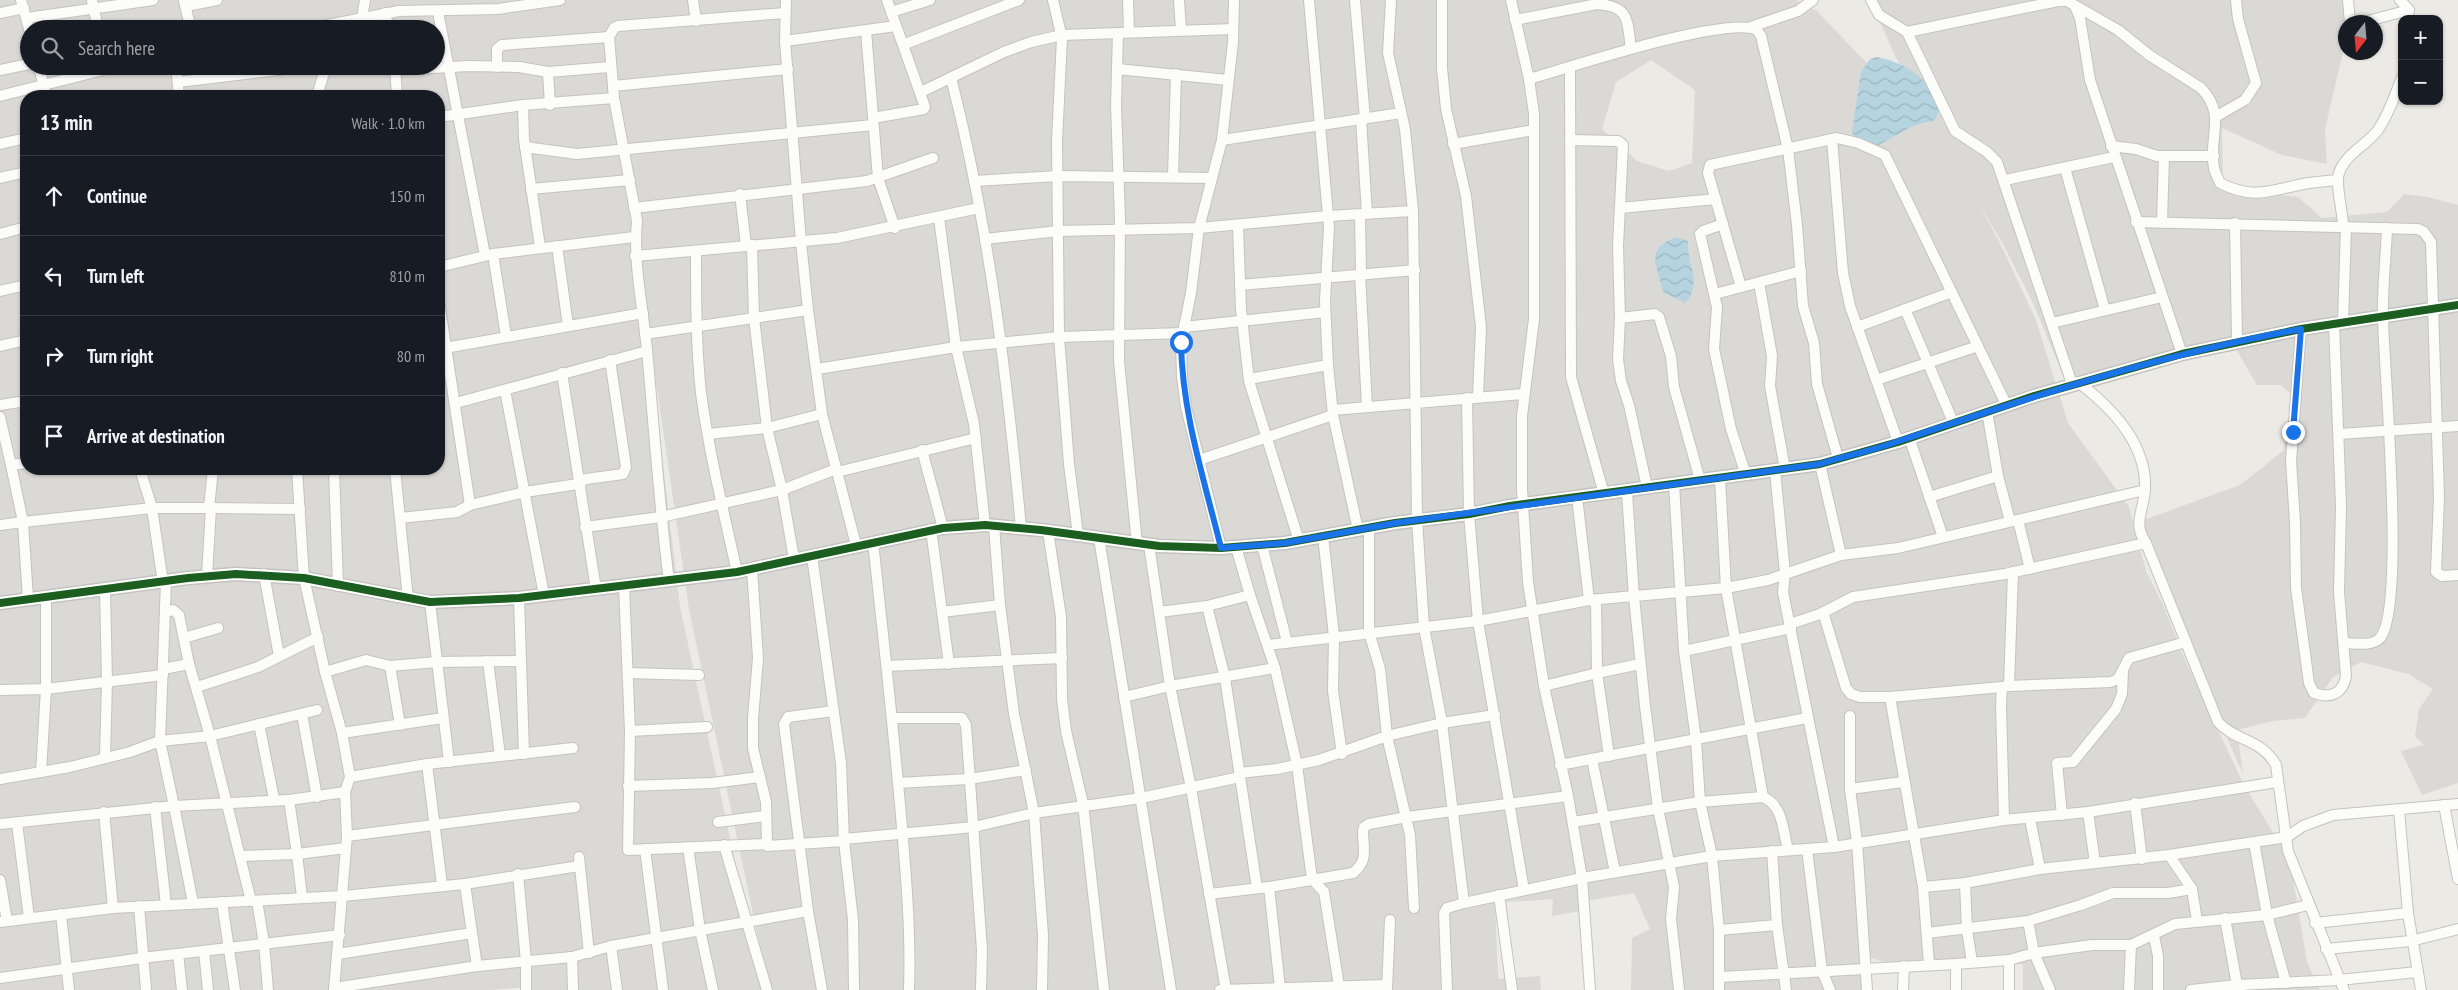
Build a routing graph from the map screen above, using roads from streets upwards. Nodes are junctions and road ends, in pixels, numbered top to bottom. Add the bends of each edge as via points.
1 (153, 0) edge
2 (217, 0) edge
3 (365, 0) edge
4 (462, 0) edge
5 (560, 0) edge
6 (693, 0) edge
7 (786, 0) edge
8 (888, 0) edge
9 (930, 0) edge
10 (1019, 0) edge
11 (1053, 0) edge
12 (1128, 0) edge
13 (1180, 0) edge
14 (1234, 0) edge
15 (1309, 0) edge
16 (1355, 0) edge
17 (1390, 0) edge
18 (1442, 0) edge
19 (1511, 0) edge
20 (1813, 0) edge
21 (1870, 0) edge
22 (2236, 0) edge
23 (2348, 0) edge
24 (2400, 0) edge
25 (542, 2) edge
26 (1609, 2) edge
27 (185, 3) edge
28 (22, 4) edge
29 (497, 4) edge
30 (93, 5) edge
31 (2075, 6) junction
32 (461, 11) junction
33 (0, 12) edge
34 (438, 12) junction
35 (891, 12) junction
36 (385, 13) junction
37 (785, 13) junction
38 (2408, 14) edge
39 (2349, 15) edge
40 (362, 18) junction
41 (2383, 19) edge
42 (27, 20) edge
43 (42, 20) edge
44 (96, 20) edge
45 (189, 20) edge
46 (352, 20) edge
47 (387, 20) edge
48 (439, 20) edge
49 (696, 20) junction
50 (1515, 20) junction
51 (896, 26) junction
52 (1751, 27) junction
53 (1233, 29) junction
54 (1181, 30) junction
55 (866, 31) junction
56 (1118, 32) junction
57 (1129, 32) junction
58 (1907, 32) junction
59 (1062, 35) junction
60 (609, 37) junction
61 (785, 41) junction
62 (904, 44) junction
63 (1631, 49) junction
64 (445, 50) edge
65 (20, 66) edge
66 (445, 66) edge
67 (448, 66) junction
68 (497, 67) junction
69 (610, 67) junction
70 (1570, 67) junction
71 (788, 69) junction
72 (1117, 69) junction
73 (0, 70) edge
74 (548, 72) junction
75 (1176, 74) junction
76 (41, 75) edge
77 (82, 75) edge
78 (177, 75) edge
79 (236, 75) edge
80 (324, 75) edge
81 (396, 75) edge
82 (951, 78) junction
83 (1529, 79) junction
84 (1228, 80) junction
85 (178, 82) junction
86 (44, 86) junction
87 (613, 86) junction
88 (2398, 87) edge
89 (26, 90) edge
90 (45, 90) edge
91 (179, 90) edge
92 (319, 90) edge
93 (397, 90) edge
94 (20, 91) edge
95 (921, 92) junction
96 (0, 96) edge
97 (614, 98) junction
98 (523, 105) junction
99 (550, 105) junction
100 (457, 113) junction
101 (1401, 113) junction
102 (445, 116) edge
103 (2217, 116) junction
104 (1363, 119) junction
105 (873, 122) junction
106 (1321, 126) junction
107 (1534, 130) junction
108 (793, 131) junction
109 (20, 139) edge
110 (1832, 139) junction
111 (1222, 140) junction
112 (1570, 140) junction
113 (0, 144) edge
114 (1453, 144) junction
115 (2111, 146) junction
116 (526, 148) junction
117 (625, 148) junction
118 (1788, 149) junction
119 (2164, 156) junction
120 (2214, 156) junction
121 (2114, 157) junction
122 (933, 158) dead end
123 (2065, 168) junction
124 (20, 173) edge
125 (1058, 176) junction
126 (1118, 176) junction
127 (1173, 177) junction
128 (0, 178) edge
129 (878, 178) junction
130 (1212, 178) junction
131 (630, 180) junction
132 (2005, 180) junction
133 (2338, 180) junction
134 (974, 181) junction
135 (797, 188) junction
136 (531, 189) junction
137 (740, 194) junction
138 (1716, 199) junction
139 (634, 208) junction
140 (979, 208) junction
141 (1620, 208) junction
142 (1413, 211) junction
143 (1364, 214) junction
144 (1328, 216) junction
145 (939, 218) junction
146 (2136, 222) junction
147 (2162, 223) junction
148 (2235, 223) junction
149 (1723, 224) junction
150 (1238, 226) junction
151 (2344, 227) junction
152 (895, 228) junction
153 (1199, 228) junction
154 (2387, 228) junction
155 (20, 229) edge
156 (1120, 229) junction
157 (1058, 231) junction
158 (0, 234) edge
159 (634, 237) junction
160 (986, 239) junction
161 (800, 242) junction
162 (557, 246) junction
163 (749, 246) junction
164 (540, 247) junction
165 (696, 252) junction
166 (489, 255) junction
167 (636, 256) junction
168 (445, 266) edge
169 (1415, 270) junction
170 (1801, 271) junction
171 (1360, 274) junction
172 (1326, 277) junction
173 (1759, 282) junction
174 (1240, 285) junction
175 (20, 286) edge
176 (1741, 287) junction
177 (0, 291) edge
178 (1952, 292) junction
179 (1715, 294) junction
180 (2162, 297) junction
181 (2458, 305) edge
182 (1906, 309) junction
183 (2432, 309) junction
184 (808, 310) junction
185 (2106, 310) junction
186 (1325, 312) junction
187 (644, 313) junction
188 (2383, 317) junction
189 (754, 318) junction
190 (1620, 318) junction
191 (1242, 322) junction
192 (2052, 323) junction
193 (2339, 323) junction
194 (568, 326) junction
195 (1857, 326) junction
196 (697, 327) junction
197 (2301, 329) junction
198 (1184, 330) junction
199 (646, 334) junction
200 (1119, 334) junction
201 (506, 336) junction
202 (1059, 337) junction
203 (2237, 340) junction
204 (20, 341) edge
205 (1000, 343) junction
206 (0, 346) edge
207 (1978, 346) junction
208 (956, 347) junction
209 (445, 348) edge
210 (647, 351) junction
211 (2182, 354) junction
212 (445, 356) edge
213 (610, 360) junction
214 (1928, 363) junction
215 (1328, 365) junction
216 (817, 369) junction
217 (562, 373) junction
218 (1249, 379) junction
219 (1876, 380) junction
220 (2075, 383) junction
221 (505, 390) junction
222 (1523, 394) junction
223 (1472, 397) junction
224 (20, 402) edge
225 (456, 403) junction
226 (1416, 403) junction
227 (2006, 404) junction
228 (0, 405) edge
229 (1367, 407) junction
230 (1987, 411) junction
231 (1333, 413) junction
232 (822, 414) junction
233 (0, 417) edge
234 (1953, 422) junction
235 (2458, 426) edge
236 (767, 428) junction
237 (2436, 429) junction
238 (2389, 432) junction
239 (708, 434) junction
240 (2339, 434) junction
241 (1266, 436) junction
242 (976, 438) junction
243 (1904, 440) junction
244 (922, 450) junction
245 (4, 453) edge
246 (1838, 458) junction
247 (1199, 460) junction
248 (20, 464) edge
249 (1820, 464) junction
250 (11, 465) junction
251 (1780, 470) junction
252 (837, 471) junction
253 (142, 475) edge
254 (212, 475) edge
255 (297, 475) edge
256 (334, 475) edge
257 (396, 475) edge
258 (1746, 475) junction
259 (1998, 476) junction
260 (1720, 479) junction
261 (1700, 480) junction
262 (578, 484) junction
263 (1674, 484) junction
264 (1647, 488) junction
265 (782, 490) junction
266 (2145, 490) junction
267 (525, 492) junction
268 (1627, 492) junction
269 (1604, 494) junction
270 (1578, 497) junction
271 (1929, 497) junction
272 (722, 504) junction
273 (1523, 504) junction
274 (470, 505) junction
275 (152, 508) junction
276 (210, 508) junction
277 (300, 509) junction
278 (1469, 514) junction
279 (661, 517) junction
280 (400, 518) junction
281 (1417, 520) junction
282 (2014, 521) junction
283 (23, 522) junction
284 (0, 525) edge
285 (990, 526) junction
286 (585, 527) junction
287 (1021, 528) junction
288 (937, 529) junction
289 (1363, 529) junction
290 (1048, 531) junction
291 (1078, 535) junction
292 (1323, 536) junction
293 (1099, 538) junction
294 (1943, 538) junction
295 (1299, 541) junction
296 (873, 542) junction
297 (2146, 543) junction
298 (1143, 544) junction
299 (856, 545) junction
300 (1262, 545) junction
301 (1236, 547) junction
302 (1221, 548) junction
303 (1840, 555) junction
304 (812, 556) junction
305 (794, 559) junction
306 (752, 569) junction
307 (2030, 569) junction
308 (737, 572) junction
309 (2013, 572) junction
310 (1785, 573) junction
311 (264, 574) junction
312 (2458, 575) edge
313 (207, 576) junction
314 (304, 578) junction
315 (669, 581) junction
316 (164, 582) junction
317 (338, 586) junction
318 (624, 586) junction
319 (1726, 588) junction
320 (596, 589) junction
321 (105, 590) junction
322 (1682, 592) junction
323 (544, 595) junction
324 (1250, 596) junction
325 (46, 597) junction
326 (1634, 597) junction
327 (519, 598) junction
328 (28, 599) junction
329 (408, 599) junction
330 (1589, 600) junction
331 (430, 602) junction
332 (0, 603) edge
333 (1000, 606) junction
334 (1208, 606) junction
335 (165, 612) junction
336 (942, 612) junction
337 (1159, 612) junction
338 (1531, 612) junction
339 (1823, 612) junction
340 (1478, 621) junction
341 (1790, 626) junction
342 (1424, 627) junction
343 (218, 628) dead end
344 (1369, 632) junction
345 (1334, 636) junction
346 (318, 637) junction
347 (184, 638) junction
348 (1736, 640) junction
349 (1287, 642) junction
350 (2186, 642) junction
351 (2344, 643) junction
352 (1268, 645) junction
353 (1684, 651) junction
354 (278, 656) junction
355 (1062, 658) junction
356 (488, 661) junction
357 (519, 661) junction
358 (438, 662) junction
359 (1008, 662) junction
360 (189, 664) junction
361 (949, 664) junction
362 (1640, 664) junction
363 (390, 666) junction
364 (886, 666) junction
365 (1275, 668) junction
366 (2123, 671) junction
367 (163, 672) junction
368 (325, 672) junction
369 (628, 673) junction
370 (1597, 673) junction
371 (699, 675) dead end
372 (1225, 678) junction
373 (108, 681) junction
374 (1170, 686) junction
375 (1544, 686) junction
376 (197, 687) junction
377 (2005, 687) junction
378 (46, 689) junction
379 (0, 690) edge
380 (1124, 697) junction
381 (1890, 697) junction
382 (317, 710) dead end
383 (833, 711) junction
384 (302, 714) junction
385 (1495, 716) junction
386 (1850, 716) dead end
387 (443, 718) junction
388 (893, 718) junction
389 (1807, 718) junction
390 (1442, 723) junction
391 (259, 724) junction
392 (400, 725) junction
393 (707, 727) dead end
394 (1752, 730) junction
395 (630, 731) junction
396 (342, 733) junction
397 (210, 736) junction
398 (1387, 736) junction
399 (1696, 740) junction
400 (160, 741) junction
401 (573, 748) dead end
402 (1650, 749) junction
403 (524, 754) junction
404 (1342, 754) junction
405 (500, 756) junction
406 (1608, 756) junction
407 (105, 758) junction
408 (1592, 758) junction
409 (449, 762) junction
410 (427, 764) junction
411 (1297, 765) junction
412 (1560, 765) junction
413 (1026, 770) junction
414 (41, 772) junction
415 (1240, 775) junction
416 (350, 777) junction
417 (760, 777) junction
418 (0, 779) edge
419 (969, 779) junction
420 (1903, 782) junction
421 (2277, 782) junction
422 (898, 783) junction
423 (628, 786) junction
424 (1191, 788) junction
425 (1850, 789) junction
426 (345, 792) junction
427 (317, 796) junction
428 (1568, 796) junction
429 (1763, 797) junction
430 (1140, 798) junction
431 (274, 799) junction
432 (289, 800) junction
433 (1700, 802) junction
434 (227, 803) junction
435 (1509, 803) junction
436 (2135, 803) junction
437 (1083, 804) junction
438 (2458, 804) edge
439 (2444, 805) junction
440 (174, 806) junction
441 (155, 807) junction
442 (575, 808) dead end
443 (1658, 808) junction
444 (2399, 810) junction
445 (1454, 811) junction
446 (104, 812) junction
447 (2088, 812) junction
448 (1034, 813) junction
449 (2062, 815) junction
450 (764, 816) junction
451 (1407, 816) junction
452 (1603, 817) junction
453 (2030, 818) junction
454 (2004, 820) junction
455 (718, 822) dead end
456 (1572, 822) junction
457 (18, 823) junction
458 (0, 824) edge
459 (436, 826) junction
460 (974, 827) junction
461 (902, 835) junction
462 (347, 836) junction
463 (1913, 836) junction
464 (2286, 837) junction
465 (844, 840) junction
466 (1858, 842) junction
467 (2254, 842) junction
468 (767, 844) junction
469 (798, 844) junction
470 (724, 845) junction
471 (688, 847) junction
472 (1834, 847) junction
473 (346, 848) junction
474 (1807, 849) junction
475 (646, 850) junction
476 (1788, 850) junction
477 (1772, 851) junction
478 (297, 854) junction
479 (2169, 855) junction
480 (240, 856) junction
481 (1712, 856) junction
482 (2142, 858) junction
483 (1670, 862) junction
484 (2095, 864) junction
485 (2040, 869) junction
486 (1615, 872) junction
487 (518, 874) junction
488 (1582, 878) junction
489 (1312, 879) junction
490 (2458, 879) edge
491 (0, 880) edge
492 (1966, 883) junction
493 (465, 884) junction
494 (442, 885) junction
495 (1269, 887) junction
496 (1258, 888) junction
497 (1923, 888) junction
498 (2192, 889) junction
499 (1524, 890) junction
500 (1209, 894) junction
501 (1499, 895) junction
502 (343, 896) junction
503 (302, 898) junction
504 (254, 901) junction
505 (222, 902) junction
506 (193, 903) junction
507 (1464, 903) junction
508 (166, 905) junction
509 (2308, 905) junction
510 (139, 906) junction
511 (113, 908) junction
512 (1414, 908) dead end
513 (808, 911) junction
514 (2408, 913) junction
515 (61, 914) junction
516 (2267, 915) junction
517 (30, 918) junction
518 (2225, 918) junction
519 (1390, 920) dead end
520 (2028, 920) junction
521 (4, 921) edge
522 (2197, 921) junction
523 (748, 922) junction
524 (2315, 923) junction
525 (1777, 926) junction
526 (2458, 929) edge
527 (700, 930) junction
528 (1720, 930) junction
529 (1967, 930) junction
530 (472, 933) junction
531 (1927, 933) junction
532 (340, 935) junction
533 (2154, 936) junction
534 (657, 937) junction
535 (2411, 941) junction
536 (264, 943) junction
537 (2131, 945) junction
538 (611, 946) junction
539 (229, 948) junction
540 (2326, 949) junction
541 (204, 951) junction
542 (589, 953) junction
543 (2034, 953) junction
544 (178, 954) junction
545 (338, 954) junction
546 (572, 956) junction
547 (142, 958) junction
548 (2009, 960) junction
549 (526, 962) junction
550 (1972, 962) junction
551 (1929, 964) junction
552 (1956, 964) junction
553 (477, 966) junction
554 (1904, 966) junction
555 (67, 969) junction
556 (1865, 970) junction
557 (1822, 971) junction
558 (2417, 972) junction
559 (1785, 974) junction
560 (1720, 977) junction
561 (0, 978) edge
562 (2286, 983) junction
563 (2342, 985) edge
564 (1338, 986) junction
565 (1387, 987) edge
566 (2238, 987) edge
567 (2267, 987) edge
568 (1280, 988) junction
569 (334, 989) edge
570 (1258, 989) edge
571 (1316, 989) edge
572 (69, 990) edge
573 (146, 990) edge
574 (182, 990) edge
575 (208, 990) edge
576 (235, 990) edge
577 (268, 990) edge
578 (526, 990) edge
579 (572, 990) edge
580 (617, 990) edge
581 (663, 990) edge
582 (713, 990) edge
583 (767, 990) edge
584 (822, 990) edge
585 (854, 990) edge
586 (909, 990) edge
587 (981, 990) edge
588 (1042, 990) edge
589 (1104, 990) edge
590 (1171, 990) edge
591 (1219, 990) edge
592 (1226, 990) edge
593 (1447, 990) edge
594 (1512, 990) edge
595 (1590, 990) edge
596 (1679, 990) edge
597 (1719, 990) edge
598 (1786, 990) edge
599 (1830, 990) edge
600 (1867, 990) edge
601 (1903, 990) edge
602 (1956, 990) edge
603 (2009, 990) edge
604 (2050, 990) edge
605 (2129, 990) edge
606 (2158, 990) edge
607 (2193, 990) edge
608 (2421, 990) edge

1 - 30 street
2 - 27 street
3 - 40 street
4 - 32 street
5 - 25 street
6 - 49 street
7 - 37 street
8 - 35 street
9 - 35 street
10 - 62 street
11 - 59 street
12 - 57 street
13 - 54 street
14 - 53 street
15 - 106 street
16 - 104 street
17 - 101 street via 1388,53
18 - 114 street via 1442,68
19 - 50 street
20 - 52 street via 1798,11
21 - 58 street via 1879,15
22 - 103 street via 2238,19 2256,83 2245,100
23 - 39 street
24 - 38 street
25 - 29 street
26 - 50 street
26 - 63 street via 1626,15
27 - 45 street
28 - 33 street
28 - 42 street
29 - 32 street
30 - 43 street
30 - 44 street
31 - 58 street via 2067,1 2058,1
31 - 103 street via 2118,30 2148,55 2201,88
31 - 115 street via 2080,18 2090,80
32 - 34 street
34 - 36 street
34 - 48 street
35 - 51 street
36 - 40 street
36 - 47 street
37 - 49 street
37 - 61 street
38 - 41 street
40 - 46 street
49 - 60 street via 618,26
50 - 83 street
51 - 55 street
51 - 62 street
52 - 63 street via 1698,33
52 - 118 street via 1761,36
53 - 54 street
53 - 84 street
54 - 57 street
55 - 61 street
55 - 105 street
56 - 57 street
56 - 59 street
56 - 72 street
58 - 132 street via 1955,131 1987,152 1997,162
59 - 82 street via 1004,52
59 - 125 street
60 - 68 street via 502,45 497,49
60 - 69 street
61 - 71 street
62 - 95 street
63 - 70 street
64 - 67 street
65 - 73 street
66 - 67 street
67 - 68 street
67 - 100 street
68 - 74 street
69 - 74 street
69 - 87 street
70 - 83 street
70 - 112 street
71 - 87 street
71 - 108 street
72 - 75 street
72 - 126 street
74 - 99 street
75 - 84 street
75 - 127 street
76 - 86 street
77 - 86 street
78 - 85 street
79 - 85 street
80 - 92 street
81 - 93 street
82 - 95 street
82 - 134 street
83 - 107 street
84 - 111 street
85 - 91 street
86 - 89 street
86 - 90 street
87 - 97 street
88 - 133 street via 2377,131 2343,165
94 - 96 street
95 - 105 street via 926,104 924,109
97 - 99 street
97 - 117 street
98 - 99 street
98 - 100 street
98 - 116 street
100 - 102 street
100 - 166 street
101 - 104 street
101 - 142 street
103 - 120 street
104 - 106 street
104 - 143 street
105 - 108 street
105 - 129 street
106 - 111 street
106 - 144 street
107 - 114 street
107 - 222 street via 1534,319
108 - 117 street
108 - 135 street
109 - 113 street
110 - 118 street
110 - 178 street via 1858,143 1885,155
110 - 195 street via 1843,273
111 - 130 street
112 - 141 street via 1622,143
112 - 269 street via 1571,377
114 - 223 street via 1466,196 1481,327
115 - 119 street
115 - 121 street
116 - 117 street via 570,154
116 - 136 street
117 - 131 street
118 - 138 street via 1710,165 1708,173
118 - 170 street
119 - 120 street
119 - 147 street
120 - 133 street via 2220,183 2236,191 2258,195
121 - 123 street
121 - 146 street
122 - 129 street
123 - 132 street
123 - 185 street
124 - 128 street
125 - 126 street
125 - 134 street
125 - 157 street
126 - 127 street
126 - 156 street
127 - 130 street
129 - 135 street
129 - 152 street
130 - 153 street
131 - 136 street
131 - 139 street
132 - 192 street
133 - 151 street
134 - 140 street
135 - 137 street
135 - 161 street
136 - 164 street
137 - 139 street
137 - 163 street
138 - 141 street
138 - 149 street
139 - 159 street via 637,221
140 - 145 street
140 - 160 street
141 - 190 street
142 - 143 street
142 - 169 street
143 - 144 street
143 - 171 street
144 - 150 street
144 - 172 street
145 - 152 street
145 - 208 street
146 - 147 street
146 - 180 street
147 - 148 street
148 - 151 street
148 - 203 street
149 - 176 street
149 - 179 street via 1700,234
150 - 153 street
150 - 174 street
151 - 154 street
151 - 193 street
152 - 161 street
153 - 156 street
153 - 198 street
154 - 183 street via 2418,229 2428,236 2431,242
154 - 188 street
155 - 158 street
156 - 157 street
156 - 200 street
157 - 160 street
157 - 202 street
159 - 162 street
159 - 167 street
160 - 205 street
161 - 163 street
161 - 184 street
162 - 164 street
162 - 194 street
163 - 165 street
163 - 189 street
164 - 166 street
165 - 167 street
165 - 196 street
166 - 168 street
166 - 201 street
167 - 187 street
169 - 171 street
169 - 226 street
170 - 173 street
170 - 246 street via 1803,306 1814,343 1817,384
171 - 172 street
171 - 229 street
172 - 174 street
172 - 186 street
173 - 176 street
173 - 251 street via 1772,356 1770,386
174 - 191 street
175 - 177 street
176 - 179 street
178 - 182 street
178 - 207 street
179 - 258 street via 1714,349
180 - 185 street
180 - 211 street
181 - 183 street
182 - 195 street
182 - 214 street
183 - 188 street
183 - 237 street
184 - 189 street
184 - 216 street
185 - 192 street
186 - 191 street
186 - 215 street
187 - 194 street
187 - 199 street
188 - 193 street
188 - 238 street
189 - 196 street
189 - 236 street
190 - 261 street via 1659,316 1671,356 1674,387
190 - 264 street via 1618,359 1621,382
191 - 198 street
191 - 218 street
192 - 220 street
193 - 197 street
193 - 240 street
194 - 201 street
195 - 219 street
196 - 199 street
196 - 239 street
197 - 203 street
197 - 351 street via 2291,461 2296,588 2309,683 2314,693 2330,696 2345,685
198 - 200 street
198 - 247 street via 1181,342 1184,392
199 - 210 street
200 - 202 street
200 - 298 street via 1120,376
201 - 209 street
202 - 205 street
202 - 291 street
203 - 211 street
204 - 206 street
205 - 208 street
205 - 287 street via 1010,407
207 - 214 street
207 - 227 street
208 - 216 street
208 - 242 street
210 - 213 street
210 - 279 street
211 - 220 street
212 - 225 street
213 - 217 street
213 - 262 street via 625,471 623,474 586,479
214 - 219 street
214 - 234 street
215 - 218 street
215 - 231 street
216 - 232 street
217 - 221 street
217 - 262 street
218 - 241 street
219 - 243 street
220 - 227 street
220 - 266 street via 2102,400 2131,438 2143,465
221 - 225 street
221 - 267 street
222 - 223 street
222 - 273 street
223 - 226 street
223 - 278 street
224 - 228 street
225 - 274 street
226 - 229 street
226 - 281 street
227 - 230 street
229 - 231 street
230 - 234 street
230 - 259 street
231 - 241 street
231 - 289 street
232 - 236 street
232 - 252 street
233 - 245 street
234 - 243 street
235 - 237 street
236 - 239 street
236 - 265 street
237 - 238 street
237 - 312 street via 2436,572 2442,576
238 - 240 street
238 - 351 street via 2392,544 2385,626 2375,642
239 - 272 street
240 - 351 street via 2339,592
241 - 247 street
241 - 295 street
242 - 244 street
242 - 285 street
243 - 246 street
243 - 271 street
244 - 252 street
244 - 288 street
245 - 250 street
246 - 249 street
247 - 302 street
248 - 250 street
249 - 251 street
249 - 303 street
250 - 283 street
251 - 258 street
251 - 310 street
252 - 265 street
252 - 299 street
253 - 275 street
254 - 276 street
255 - 277 street
256 - 317 street
257 - 280 street
258 - 260 street
259 - 271 street
259 - 282 street
260 - 261 street
260 - 319 street
261 - 263 street
262 - 267 street
262 - 286 street
263 - 264 street
263 - 322 street
264 - 268 street
265 - 272 street
265 - 305 street
266 - 282 street
266 - 297 street via 2138,527
267 - 274 street
267 - 323 street
268 - 269 street
268 - 326 street
269 - 270 street
270 - 273 street
270 - 330 street
271 - 294 street
272 - 279 street
272 - 308 street
273 - 278 street
273 - 338 street
274 - 280 street via 458,512
275 - 276 street
275 - 283 street
275 - 316 street
276 - 277 street
276 - 313 street
277 - 314 street
278 - 281 street
278 - 340 street
279 - 286 street
279 - 315 street
280 - 329 street
281 - 289 street
281 - 342 street
282 - 294 street
282 - 307 street
283 - 284 street
283 - 328 street
285 - 287 street
285 - 288 street
285 - 333 street
286 - 320 street
287 - 290 street
288 - 296 street
288 - 336 street
289 - 292 street
289 - 344 street
290 - 291 street
290 - 355 street via 1061,617
291 - 293 street
292 - 295 street
292 - 345 street
293 - 298 street
293 - 380 street
294 - 303 street via 1898,548
295 - 300 street
296 - 299 street
296 - 364 street
297 - 307 street
297 - 350 street
298 - 302 street
298 - 337 street
299 - 304 street
300 - 301 street
300 - 349 street
301 - 302 street
301 - 324 street
303 - 310 street
304 - 305 street
304 - 383 street
305 - 306 street
306 - 308 street
306 - 417 street via 758,658 752,718 753,748
307 - 309 street
308 - 315 street
309 - 339 street via 1853,597
309 - 377 street
310 - 319 street via 1768,580
310 - 341 street via 1783,592
311 - 313 street
311 - 314 street
311 - 354 street
313 - 316 street
314 - 317 street
314 - 346 street
315 - 318 street
316 - 321 street
316 - 335 street
317 - 329 street
318 - 320 street
318 - 369 street
319 - 322 street
319 - 348 street
320 - 323 street
321 - 325 street
321 - 373 street
322 - 326 street
322 - 353 street
323 - 327 street
324 - 334 street
324 - 352 street
325 - 328 street
325 - 378 street
326 - 330 street
326 - 362 street
327 - 331 street
327 - 357 street
328 - 332 street
329 - 331 street
330 - 338 street
330 - 370 street via 1596,602
331 - 358 street
333 - 336 street
333 - 359 street
334 - 337 street
334 - 372 street
335 - 347 street via 177,612
335 - 367 street
336 - 361 street
337 - 374 street
338 - 340 street
338 - 375 street
339 - 341 street
339 - 381 street via 1846,688 1860,697
340 - 342 street
340 - 385 street
341 - 348 street
341 - 389 street
342 - 344 street
342 - 390 street
343 - 347 street
344 - 345 street
344 - 398 street via 1380,669
345 - 349 street
345 - 404 street via 1333,691
346 - 354 street
346 - 368 street
347 - 360 street
348 - 353 street
348 - 394 street
349 - 352 street
350 - 366 street via 2129,658
350 - 421 street via 2218,722 2265,750 2276,765
352 - 365 street
353 - 399 street
354 - 376 street via 258,667
355 - 359 street
355 - 437 street via 1066,731
356 - 357 street
356 - 358 street
356 - 405 street
357 - 403 street
358 - 363 street
358 - 387 street
359 - 361 street
359 - 413 street via 1014,714
360 - 367 street
360 - 376 street
361 - 364 street
362 - 370 street
362 - 402 street
363 - 368 street via 366,660
363 - 392 street
364 - 388 street
365 - 372 street
365 - 411 street
366 - 377 street via 2118,679 2111,682
366 - 449 street via 2122,694 2116,709 2073,762 2057,763
367 - 373 street
367 - 400 street
368 - 396 street
369 - 371 street
369 - 395 street
370 - 375 street
370 - 406 street
372 - 374 street
372 - 415 street
373 - 378 street
373 - 407 street
374 - 380 street
374 - 424 street
375 - 412 street
376 - 397 street
377 - 381 street
377 - 454 street via 2001,752
378 - 379 street
378 - 414 street
380 - 430 street
381 - 420 street
382 - 384 street
383 - 465 street via 841,763
383 - 469 street via 788,717 784,721
384 - 391 street
384 - 427 street
385 - 390 street
385 - 435 street
386 - 425 street
387 - 392 street
387 - 409 street
388 - 419 street via 962,718 966,725
388 - 422 street
389 - 394 street
389 - 472 street
390 - 398 street
390 - 445 street
391 - 397 street
391 - 431 street
392 - 396 street
393 - 395 street
394 - 399 street
394 - 429 street
395 - 423 street
396 - 416 street
397 - 400 street
397 - 434 street
398 - 404 street
398 - 451 street
399 - 402 street
399 - 433 street
400 - 407 street
400 - 440 street
401 - 403 street
402 - 406 street
402 - 443 street
403 - 405 street
404 - 411 street
405 - 409 street
406 - 408 street
407 - 414 street
408 - 412 street
408 - 452 street
409 - 410 street
410 - 416 street
410 - 459 street
411 - 415 street
411 - 489 street
412 - 428 street
413 - 419 street
413 - 448 street
414 - 418 street
415 - 424 street
415 - 496 street
416 - 426 street
417 - 423 street via 712,783
417 - 450 street via 766,802
419 - 422 street
419 - 460 street
420 - 425 street
420 - 463 street
421 - 436 street
421 - 464 street
422 - 461 street
423 - 475 street via 628,850
424 - 430 street
424 - 500 street
425 - 466 street
426 - 427 street
426 - 462 street
427 - 432 street
428 - 435 street
428 - 456 street
429 - 433 street
429 - 476 street via 1777,807
430 - 437 street
430 - 590 street
431 - 432 street
431 - 434 street
432 - 478 street
433 - 443 street
433 - 481 street
434 - 440 street
434 - 480 street
435 - 445 street
435 - 499 street
436 - 447 street
436 - 482 street
437 - 448 street
437 - 589 street
438 - 439 street
439 - 444 street
439 - 490 street
440 - 441 street
440 - 506 street
441 - 446 street
441 - 508 street
442 - 459 street
443 - 452 street
443 - 483 street
444 - 464 street via 2333,815 2303,826
444 - 514 street
445 - 451 street
445 - 507 street
446 - 457 street
446 - 511 street
447 - 449 street
447 - 484 street
448 - 460 street
448 - 588 street via 1043,935
449 - 453 street
450 - 455 street
450 - 468 street
451 - 489 street via 1364,827 1364,860 1353,873
451 - 512 street
452 - 456 street
452 - 486 street
453 - 454 street
453 - 485 street
454 - 463 street
456 - 488 street
457 - 458 street
457 - 517 street
459 - 462 street
459 - 494 street
460 - 461 street
460 - 587 street via 982,950
461 - 465 street
461 - 586 street via 910,936
462 - 473 street
463 - 466 street
463 - 497 street
464 - 467 street
464 - 509 street
465 - 469 street
465 - 585 street via 852,920
466 - 472 street
466 - 556 street
467 - 479 street
467 - 516 street
468 - 469 street
468 - 470 street
469 - 513 street
470 - 471 street
470 - 523 street
471 - 475 street
471 - 527 street
472 - 474 street
473 - 478 street
473 - 502 street
474 - 476 street
474 - 557 street
475 - 534 street
476 - 477 street
477 - 481 street
477 - 525 street
478 - 480 street
478 - 503 street
479 - 482 street
479 - 498 street
480 - 504 street
481 - 483 street
481 - 528 street
482 - 484 street
483 - 486 street
483 - 596 street via 1674,887 1671,919
484 - 485 street
485 - 492 street
486 - 488 street
487 - 493 street
487 - 542 street via 579,861
487 - 549 street
488 - 499 street
488 - 595 street
489 - 495 street
489 - 564 street via 1324,892
491 - 521 street
492 - 497 street
492 - 529 street
493 - 494 street
493 - 530 street
494 - 502 street
495 - 496 street
495 - 568 street
496 - 500 street
497 - 531 street
498 - 520 street via 2168,893 2113,893
498 - 522 street
499 - 501 street
500 - 592 street
501 - 507 street
501 - 594 street
502 - 503 street
502 - 532 street
503 - 504 street
504 - 505 street
504 - 536 street
505 - 506 street
505 - 539 street
506 - 508 street
507 - 593 street via 1447,908 1444,913
508 - 510 street
509 - 516 street
509 - 524 street
510 - 511 street
510 - 547 street
511 - 515 street
513 - 523 street
513 - 584 street
514 - 524 street
514 - 535 street
515 - 517 street
515 - 555 street
516 - 518 street
516 - 562 street
517 - 521 street
518 - 522 street
518 - 566 street
519 - 565 street
520 - 529 street
520 - 543 street
522 - 533 street via 2171,925
523 - 527 street
523 - 583 street
524 - 540 street
525 - 528 street
525 - 559 street
526 - 535 street
527 - 534 street
527 - 582 street
528 - 560 street
529 - 531 street
529 - 550 street
530 - 545 street
530 - 553 street
531 - 551 street
532 - 536 street
532 - 545 street
533 - 537 street
533 - 606 street via 2158,956
534 - 538 street
534 - 581 street
535 - 540 street
535 - 558 street
536 - 539 street
536 - 577 street
537 - 543 street
537 - 605 street
538 - 542 street
538 - 580 street
539 - 541 street
539 - 576 street
540 - 563 street
541 - 544 street
541 - 575 street
542 - 546 street
543 - 548 street
543 - 604 street
544 - 547 street
544 - 574 street
545 - 569 street
546 - 549 street
546 - 579 street
547 - 555 street
547 - 573 street
548 - 550 street
548 - 603 street
549 - 553 street
549 - 578 street
550 - 552 street
551 - 552 street
551 - 554 street
552 - 602 street
553 - 569 street
554 - 556 street
554 - 601 street
555 - 561 street
555 - 572 street
556 - 557 street
556 - 600 street
557 - 559 street
557 - 599 street
558 - 563 street
558 - 608 street
559 - 560 street
559 - 598 street
560 - 597 street
562 - 563 street
562 - 567 street
564 - 565 street
564 - 571 street
566 - 567 street
566 - 607 street
568 - 570 street
568 - 571 street
570 - 592 street
591 - 592 street

